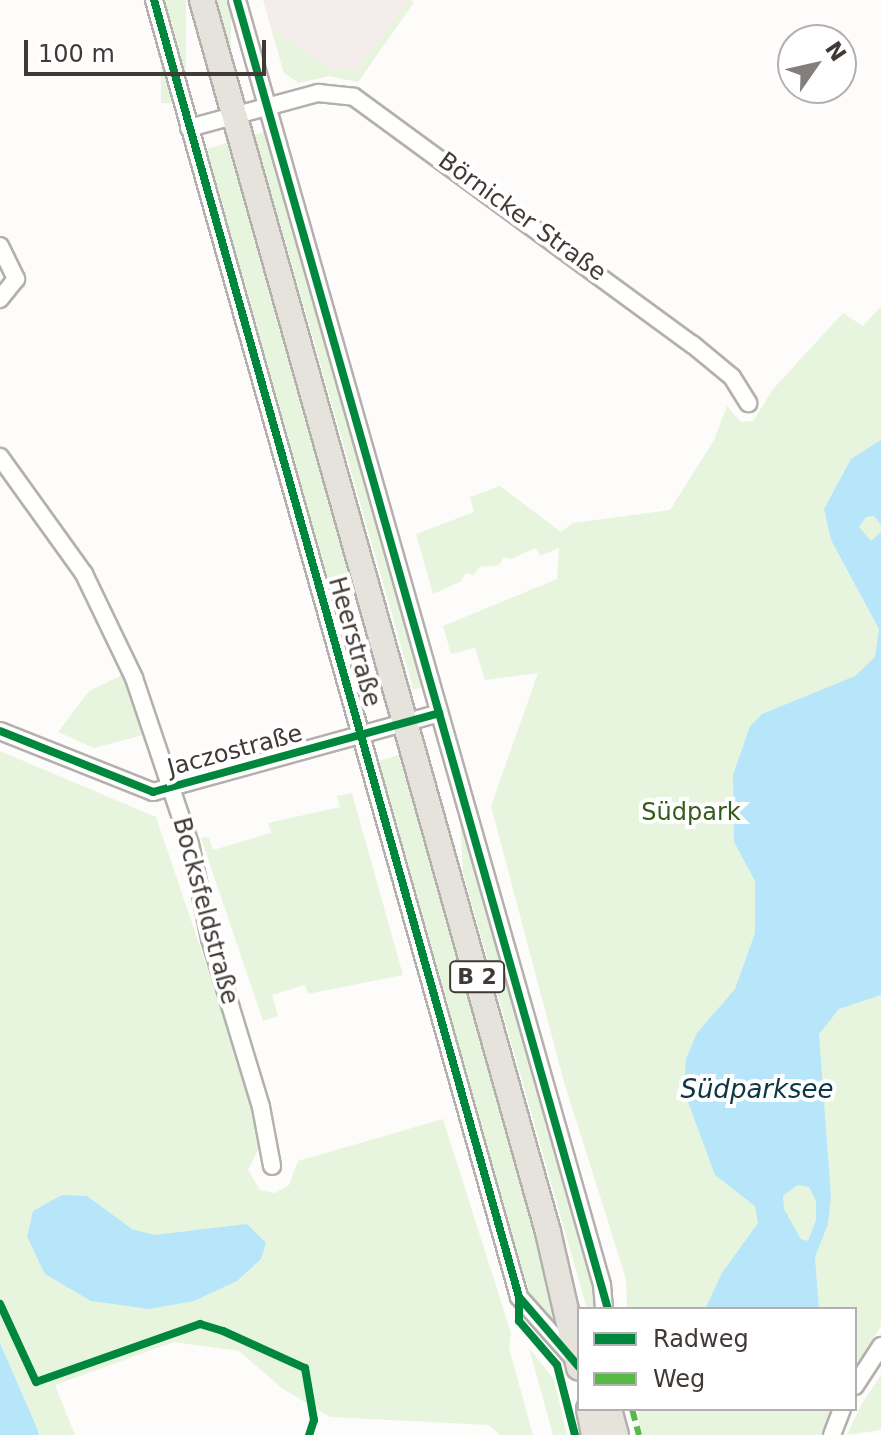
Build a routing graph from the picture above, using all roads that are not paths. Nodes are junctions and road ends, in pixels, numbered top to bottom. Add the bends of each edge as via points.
1 (154, 0) edge
2 (202, 0) edge
3 (237, 0) edge
4 (267, 106) junction
5 (235, 116) junction
6 (189, 128) junction
7 (0, 246) edge
8 (0, 299) edge
9 (748, 403) dead end
10 (0, 457) edge
11 (439, 713) junction
12 (407, 722) junction
13 (0, 731) edge
14 (360, 736) junction
15 (172, 790) junction
16 (272, 1166) dead end
17 (548, 1232) junction
18 (604, 1307) edge
19 (577, 1311) edge
20 (881, 1346) edge
21 (577, 1356) edge
22 (577, 1363) edge
23 (857, 1383) edge
24 (589, 1411) edge
25 (610, 1411) edge
26 (841, 1411) edge
27 (594, 1435) edge
28 (616, 1435) edge
29 (832, 1435) edge

1 - 6 street, Heerstraße
2 - 5 main road, Heerstraße / B 2
3 - 4 street
4 - 5 street
4 - 9 street, Börnicker Straße via 318,93 343,94 367,104 692,344 732,377
4 - 11 street
5 - 6 street
5 - 12 main road, Heerstraße / B 2
6 - 14 street, Heerstraße
7 - 8 street via 15,273 15,283
10 - 15 street, Bocksfeldstraße via 63,541 102,606 134,678
11 - 12 street, Jaczostraße
11 - 18 street via 602,1285
12 - 14 street, Jaczostraße
12 - 17 main road, Heerstraße / B 2
13 - 15 street, Jaczostraße via 153,792
14 - 15 street, Jaczostraße
14 - 22 street, Heerstraße via 519,1297
15 - 16 street, Bocksfeldstraße via 196,866 218,970 256,1085
17 - 19 main road, Heerstraße / B 2
17 - 21 main road, Heerstraße / B 2
20 - 23 street
24 - 27 main road
25 - 28 main road
26 - 29 street

